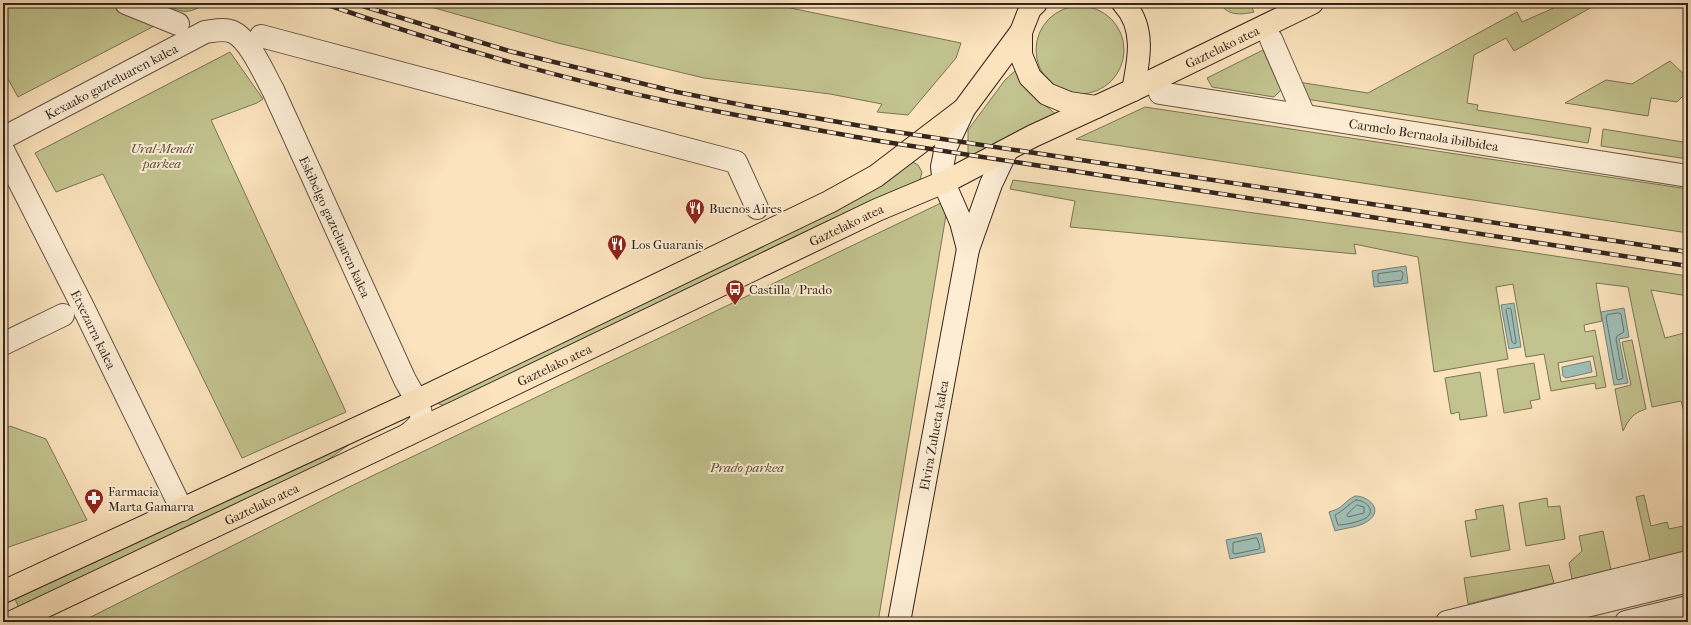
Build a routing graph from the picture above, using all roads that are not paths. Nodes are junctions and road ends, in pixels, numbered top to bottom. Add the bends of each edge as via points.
1 (126, 3) edge
2 (1312, 3) edge
3 (1032, 5) edge
4 (1127, 5) edge
5 (178, 24) dead end
6 (221, 29) joint
7 (1021, 32) junction
8 (261, 36) dead end
9 (1271, 39) dead end
10 (1133, 90) junction
11 (1160, 93) dead end
12 (1096, 107) junction
13 (964, 109) junction
14 (1304, 115) junction
15 (3, 138) edge
16 (3, 150) edge
17 (1007, 150) junction
18 (1688, 176) edge
19 (944, 183) junction
20 (757, 208) dead end
21 (968, 249) junction
22 (63, 315) dead end
23 (3, 344) edge
24 (416, 401) junction
25 (407, 435) junction
26 (182, 510) junction
27 (1688, 562) edge
28 (1688, 581) edge
29 (3, 592) edge
30 (1688, 606) edge
31 (3, 617) edge
32 (6, 622) edge
33 (12, 622) edge
34 (899, 622) edge
35 (1447, 622) edge
36 (1521, 622) edge
37 (1626, 622) edge

1 - 5 street
2 - 10 main road, Gaztelako atea
3 - 7 main road, Gaztelako atea
4 - 10 main road via 1140,37 1139,61
6 - 15 street, Kexaako gazteluaren kalea via 205,32
6 - 24 street, Eskibelgo gazteluaren kalea via 233,32 249,47 273,90
7 - 12 main road, Gaztelako atea via 1021,55 1030,77 1047,94 1069,103
7 - 13 main road, Gaztelako atea
8 - 20 street via 736,162
9 - 14 street
10 - 12 main road, Gaztelako atea
11 - 14 street, Carmelo Bernaola ibilbidea
12 - 17 main road, Gaztelako atea
13 - 19 street, Elvira Zulueta kalea via 946,147 942,167
13 - 24 main road, Gaztelako atea via 894,164 829,202
14 - 18 street, Carmelo Bernaola ibilbidea
16 - 26 street, Etxezarra kalea
17 - 19 main road, Gaztelako atea
17 - 21 street, Elvira Zulueta kalea via 991,184
19 - 21 street, Elvira Zulueta kalea via 961,222
19 - 25 main road, Gaztelako atea via 862,217
21 - 34 street, Elvira Zulueta kalea
22 - 23 street
24 - 25 street, Eskibelgo gazteluaren kalea via 422,418 420,424
24 - 26 main road, Gaztelako atea
25 - 33 main road, Gaztelako atea
26 - 29 main road, Gaztelako atea
27 - 35 street
28 - 36 street
30 - 37 street
31 - 32 street

